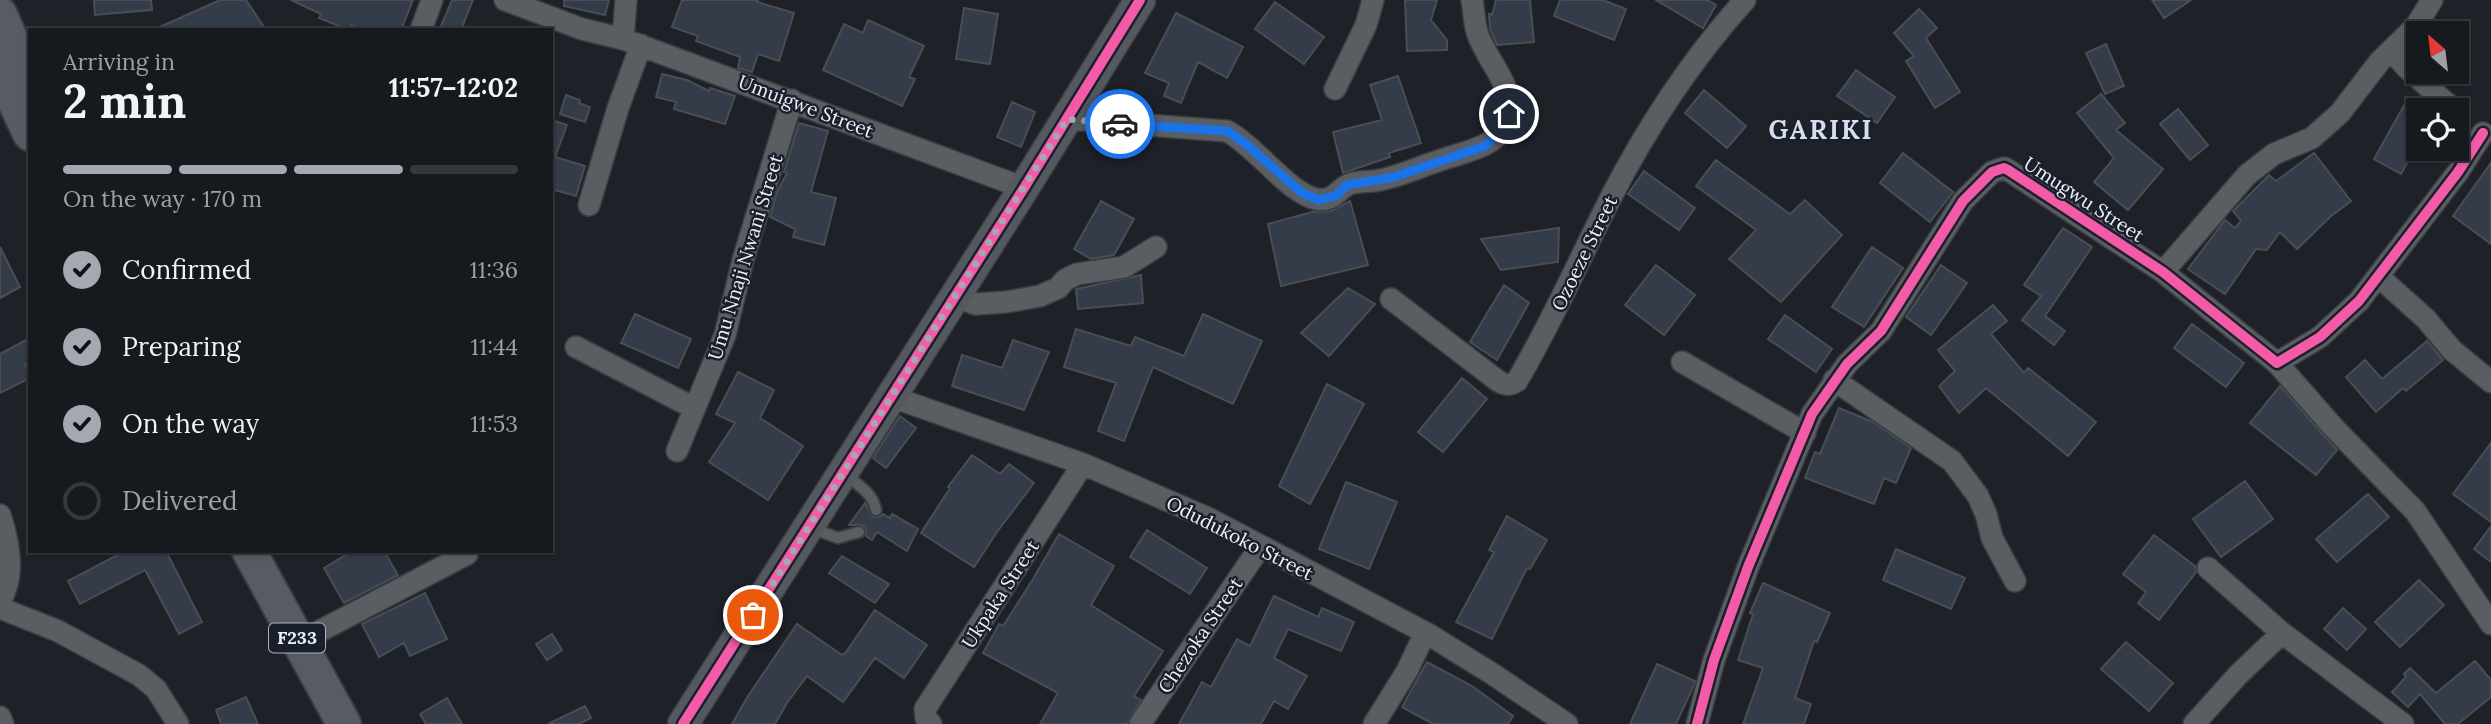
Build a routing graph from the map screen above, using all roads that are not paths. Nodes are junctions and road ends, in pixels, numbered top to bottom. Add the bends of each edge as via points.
1 (432, 0) edge
2 (505, 0) edge
3 (626, 0) edge
4 (1140, 0) edge
5 (1373, 0) edge
6 (1472, 0) edge
7 (1745, 0) edge
8 (2432, 0) edge
9 (0, 14) edge
10 (422, 28) edge
11 (632, 42) junction
12 (2391, 50) junction
13 (0, 71) edge
14 (28, 78) edge
15 (1335, 89) dead end
16 (2441, 98) edge
17 (792, 100) junction
18 (1067, 119) junction
19 (2469, 121) edge
20 (28, 130) edge
21 (2487, 136) edge
22 (1024, 188) junction
23 (589, 205) dead end
24 (1156, 247) dead end
25 (2162, 272) junction
26 (2378, 276) junction
27 (956, 297) junction
28 (1391, 299) dead end
29 (576, 347) dead end
30 (1682, 362) dead end
31 (2277, 363) junction
32 (1834, 380) junction
33 (2491, 382) edge
34 (892, 397) junction
35 (694, 408) junction
36 (1805, 433) junction
37 (677, 451) dead end
38 (1083, 464) junction
39 (844, 473) junction
40 (876, 510) dead end
41 (0, 515) edge
42 (809, 528) junction
43 (859, 532) dead end
44 (1259, 547) junction
45 (250, 553) edge
46 (273, 553) edge
47 (467, 554) dead end
48 (2207, 568) dead end
49 (2015, 581) dead end
50 (0, 601) edge
51 (0, 608) edge
52 (2491, 624) edge
53 (316, 633) junction
54 (1425, 633) junction
55 (2282, 633) junction
56 (0, 717) edge
57 (4, 724) edge
58 (178, 724) edge
59 (344, 724) edge
60 (366, 724) edge
61 (683, 724) edge
62 (931, 724) edge
63 (1140, 724) edge
64 (1374, 724) edge
65 (1567, 724) edge
66 (1697, 724) edge
67 (2194, 724) edge
68 (2403, 724) edge

1 - 10 street
2 - 11 street, Umuigwe Street
3 - 11 street
4 - 18 street
5 - 15 street
6 - 18 street via 1476,30 1509,98 1505,127 1471,152 1394,177 1347,185 1329,198 1319,200 1302,193 1227,131
7 - 28 street, Ozoeze Street via 1711,39 1649,129 1517,381 1505,385 1498,381
8 - 12 street via 2416,26
9 - 14 main road
11 - 17 street, Umuigwe Street
11 - 23 street
12 - 16 street
12 - 25 street via 2350,103 2312,138 2274,154 2247,175
13 - 20 main road
17 - 22 street, Umuigwe Street
17 - 35 street, Umu Nnaji Nwani Street via 725,335
18 - 22 street
19 - 21 street
21 - 26 street
22 - 27 street
24 - 27 street via 1124,267 1077,274 1040,296 976,304
25 - 31 street, Umugwu Street
25 - 32 street, Umugwu Street via 2008,170 1994,171 1963,201 1881,331
26 - 31 street via 2320,337
26 - 33 street via 2426,319 2452,351
27 - 34 street
29 - 35 street
30 - 36 street
31 - 52 street, Umugwu Street via 2415,511
32 - 36 street, Umugwu Street
32 - 49 street via 1952,461 1978,496 1992,538
34 - 38 street, Odudukoko Street
34 - 39 street
35 - 37 street, Umu Nnaji Nwani Street
36 - 66 street, Umugwu Street via 1748,567 1714,660
38 - 44 street, Odudukoko Street via 1210,519
38 - 62 street, Ukpaka Street via 925,709
39 - 40 lane via 868,493
39 - 42 street
41 - 50 street via 9,580
42 - 43 lane via 838,538
42 - 61 street
44 - 54 street, Odudukoko Street
44 - 63 street, Chezoka Street
45 - 59 main road, F233
46 - 53 main road, F233
47 - 53 street
48 - 55 street
51 - 58 street via 58,631 139,675 156,689
53 - 60 main road, F233
54 - 64 street
54 - 65 street, Odudukoko Street
55 - 67 street
55 - 68 street
56 - 57 street

